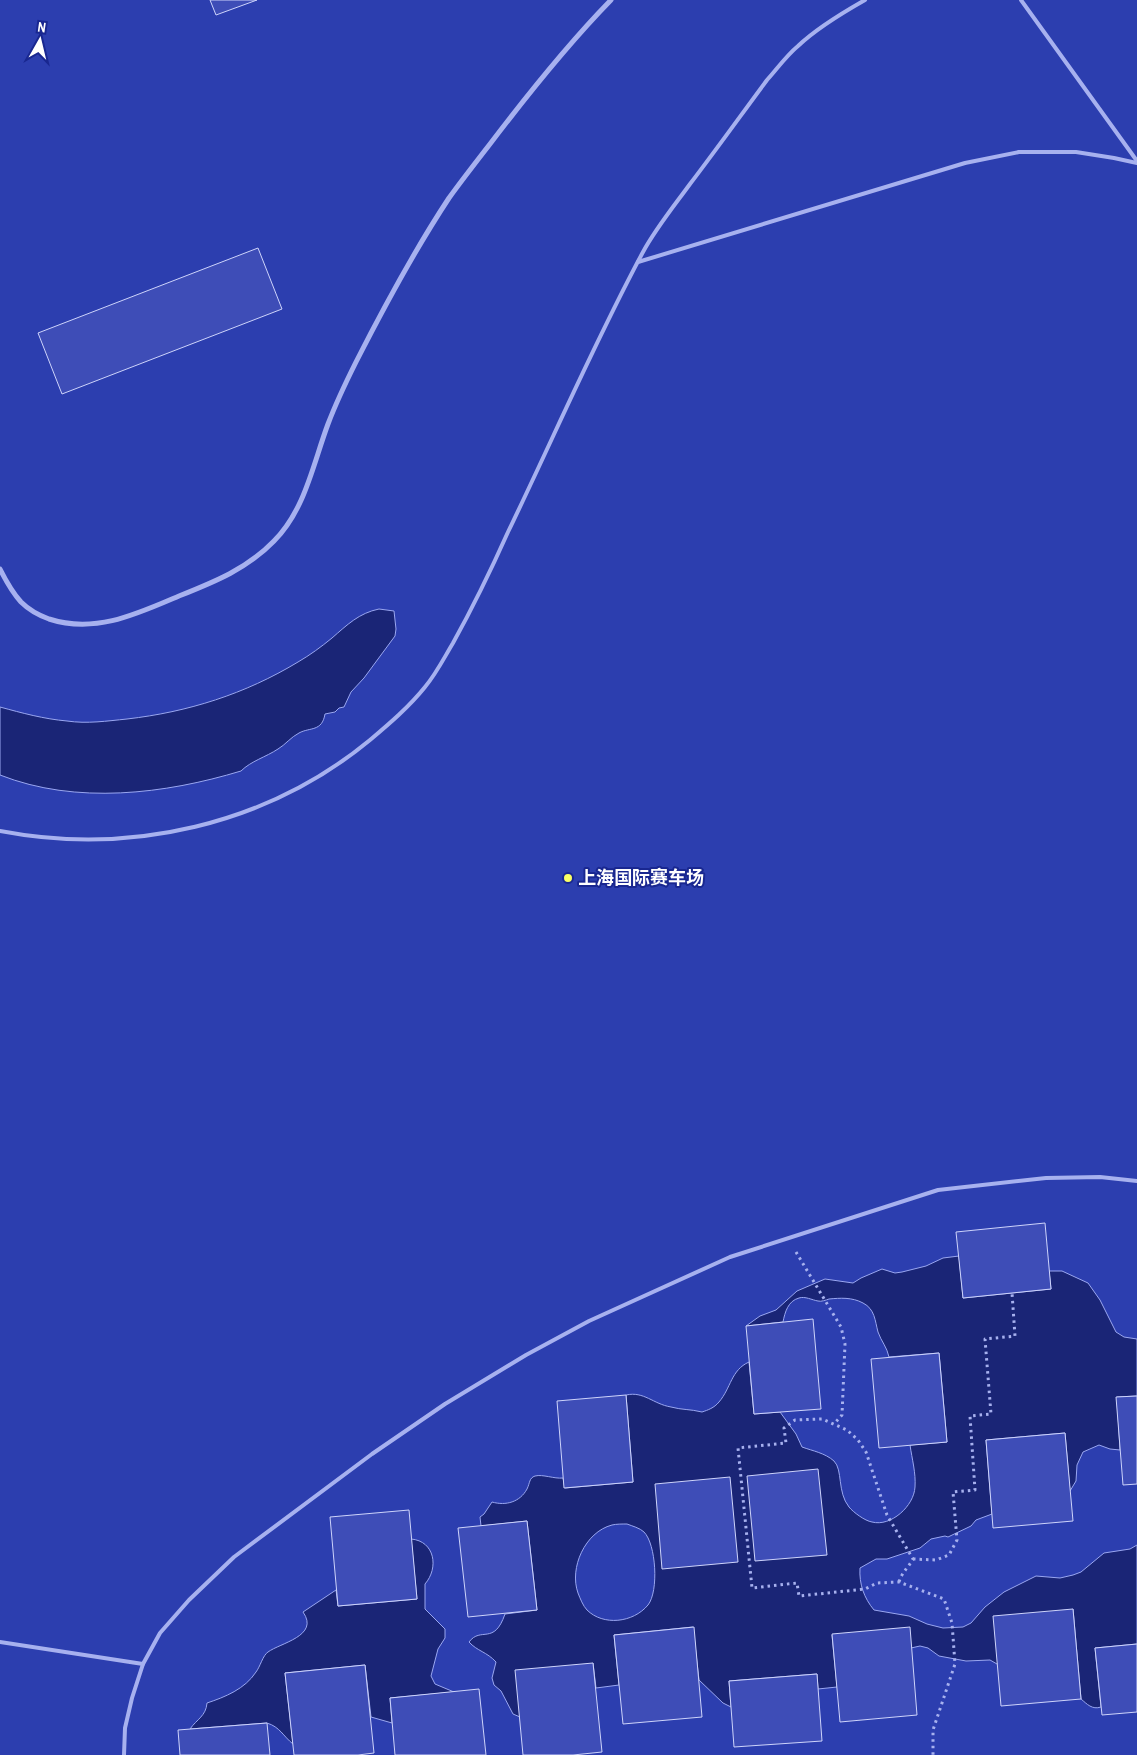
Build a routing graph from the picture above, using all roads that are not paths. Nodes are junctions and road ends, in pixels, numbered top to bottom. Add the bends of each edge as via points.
1 (611, 0) edge
2 (865, 0) edge
3 (1020, 0) edge
4 (1137, 162) edge
5 (638, 262) junction
6 (0, 569) edge
7 (0, 831) edge
8 (1137, 1181) edge
9 (0, 1642) edge
10 (144, 1664) junction
11 (124, 1755) edge

1 - 6 street via 527,95 450,198 402,276 355,364 329,421 301,499 289,524 275,541 252,562 221,578 129,617 106,623 83,625 37,615 10,589
2 - 5 lane via 798,45 767,80 667,215
3 - 4 lane
4 - 5 lane via 1076,152 1019,152 974,161
5 - 7 lane via 475,604 426,686 385,727 341,761 289,792 224,820 144,837 108,840 67,840
8 - 10 lane via 1100,1177 1046,1178 938,1190 730,1257 589,1320 445,1404 234,1557 188,1600 160,1633
9 - 10 lane
10 - 11 lane via 125,1728

